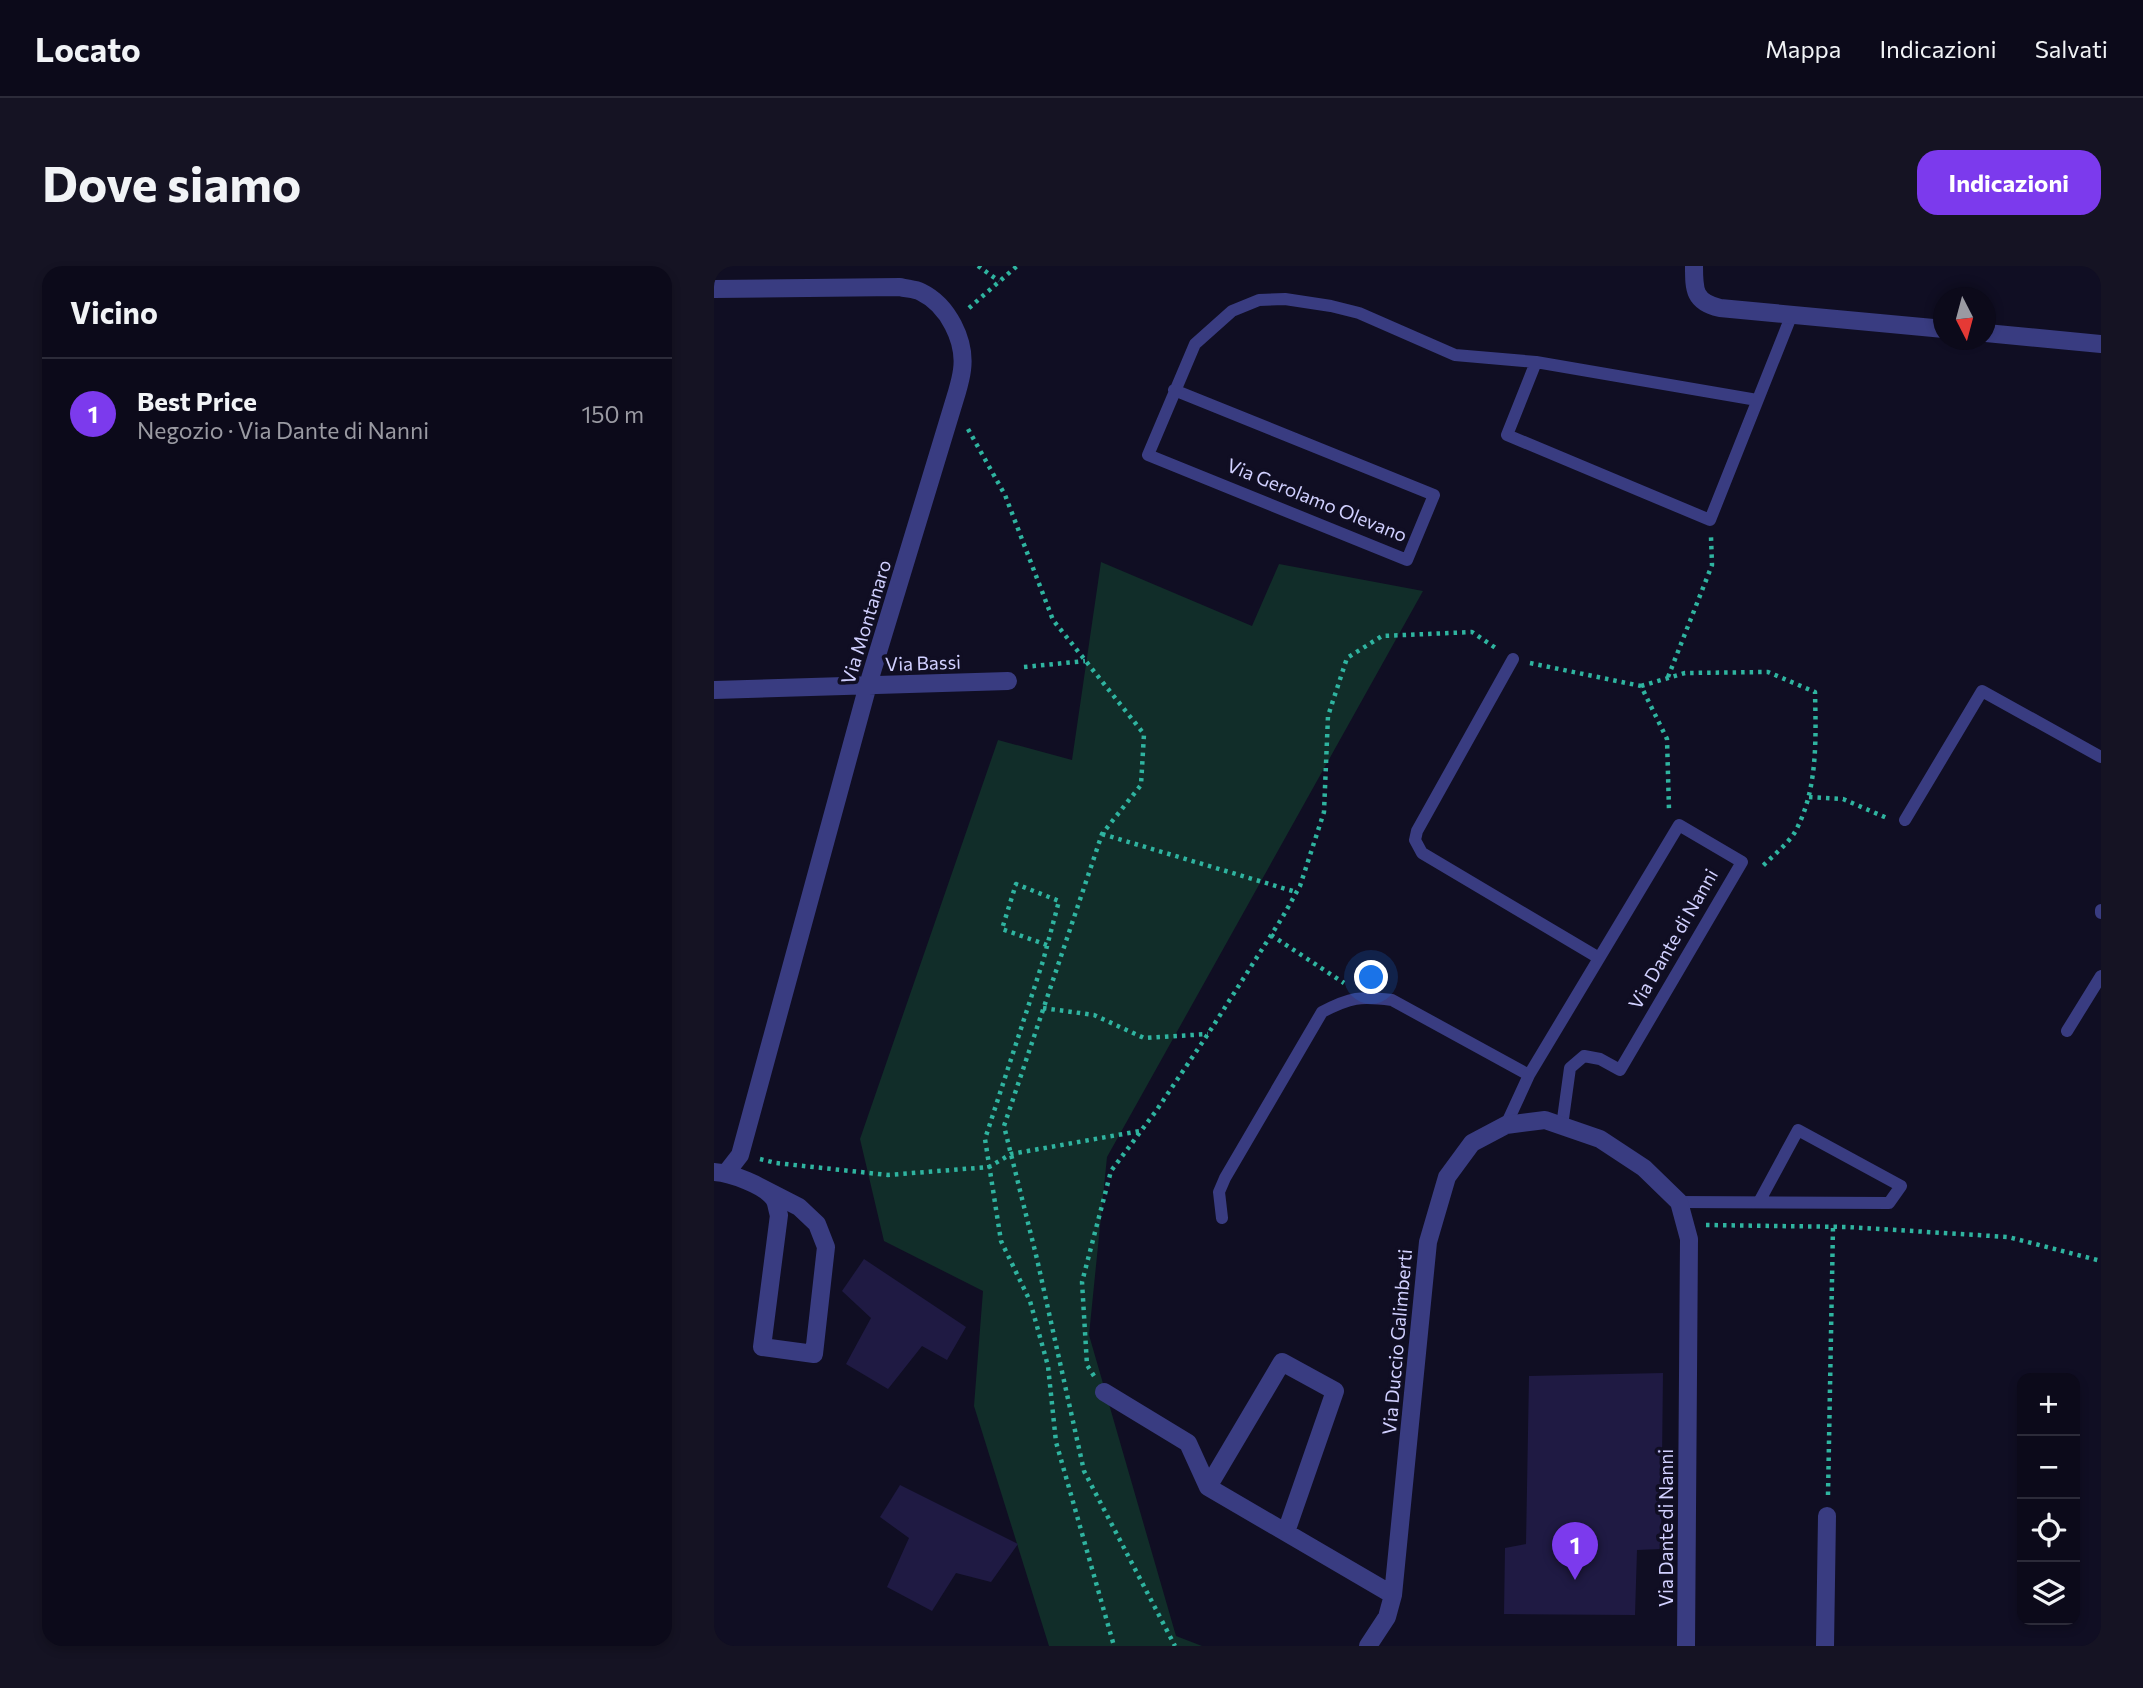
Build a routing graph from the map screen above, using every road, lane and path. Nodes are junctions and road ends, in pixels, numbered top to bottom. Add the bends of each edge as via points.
1 (978, 266) edge
2 (1017, 266) edge
3 (1694, 266) edge
4 (999, 281) junction
5 (714, 289) edge
6 (969, 308) dead end
7 (1792, 314) junction
8 (1933, 328) edge
9 (1996, 334) edge
10 (2101, 344) edge
11 (1536, 362) junction
12 (1174, 390) junction
13 (1757, 400) junction
14 (967, 428) dead end
15 (1710, 520) junction
16 (1513, 659) junction
17 (1085, 661) junction
18 (1667, 678) junction
19 (1008, 681) joint
20 (868, 685) junction
21 (1641, 686) junction
22 (714, 690) edge
23 (2101, 757) edge
24 (1808, 797) junction
25 (1905, 820) joint
26 (1102, 834) junction
27 (1670, 841) junction
28 (1738, 870) junction
29 (1296, 892) junction
30 (1271, 935) junction
31 (1047, 945) junction
32 (1600, 958) junction
33 (2101, 976) edge
34 (1365, 997) junction
35 (1043, 1008) junction
36 (2067, 1031) dead end
37 (1208, 1034) junction
38 (1529, 1075) junction
39 (1506, 1125) junction
40 (1562, 1126) junction
41 (1141, 1131) junction
42 (1011, 1154) junction
43 (740, 1155) junction
44 (989, 1167) junction
45 (720, 1173) edge
46 (760, 1187) junction
47 (1679, 1202) junction
48 (1759, 1202) junction
49 (1222, 1218) dead end
50 (1685, 1225) junction
51 (1833, 1227) junction
52 (2101, 1261) edge
53 (1104, 1392) joint
54 (1208, 1487) junction
55 (1827, 1516) joint
56 (1286, 1532) junction
57 (1393, 1595) junction
58 (1114, 1646) edge
59 (1175, 1646) edge
60 (1368, 1646) edge
61 (1686, 1646) edge
62 (1825, 1646) edge

1 - 4 path
2 - 4 path
3 - 7 street via 1695,289 1708,305
4 - 6 path
5 - 20 street, Via Montanaro via 900,287 921,292 952,321 963,368
7 - 8 street
7 - 13 lane
9 - 10 street
11 - 12 lane, Via Gerolamo Olevano via 1455,355 1359,313 1285,299 1259,300 1232,311 1195,344
11 - 13 lane, Via Gerolamo Olevano
11 - 15 lane via 1507,435
12 - 12 lane, Via Gerolamo Olevano via 1148,455 1407,559 1434,495
13 - 15 lane
14 - 17 path via 1005,495 1053,620
15 - 18 path via 1712,565
16 - 21 path
16 - 29 path via 1472,632 1382,636 1347,658 1328,716 1324,812
16 - 32 lane via 1415,841 1423,853
17 - 19 path via 1016,667
17 - 26 path via 1144,734 1141,785
18 - 21 path
18 - 24 path via 1685,673 1768,672 1815,692 1816,750
19 - 20 street, Via Bassi
20 - 22 street, Via Bassi
20 - 43 street, Via Montanaro
21 - 27 path via 1667,739
23 - 25 lane via 1982,691
24 - 25 path via 1843,799 1897,823
24 - 28 path via 1794,834 1755,873
26 - 29 path
26 - 35 path
27 - 28 lane, Via Dante di Nanni via 1679,825 1742,862
27 - 32 lane
28 - 40 lane, Via Dante di Nanni via 1620,1070 1584,1056 1570,1068
29 - 30 path
30 - 34 path
30 - 37 path
31 - 31 path via 1059,901 1016,884 1002,929
31 - 44 path via 985,1139
32 - 38 lane
33 - 36 lane
34 - 38 lane via 1392,1000
34 - 49 lane via 1347,999 1322,1012 1225,1178 1219,1192
35 - 37 path via 1094,1015 1144,1038
35 - 42 path via 1004,1126
37 - 41 path
38 - 39 lane
39 - 40 street via 1545,1121
39 - 57 street, Via Duccio Galimberti via 1472,1143 1447,1177 1428,1242
40 - 47 street via 1600,1139 1644,1168
41 - 42 path
41 - 53 path via 1111,1171 1082,1282 1087,1365
42 - 44 path
42 - 59 path via 1084,1471
43 - 44 path via 888,1175
43 - 45 street, Via Montanaro
44 - 58 path via 1001,1241 1030,1301 1048,1366 1056,1442
45 - 46 street
46 - 46 street via 774,1199 779,1215 762,1347 814,1354 827,1247 817,1224 799,1207
47 - 48 lane
47 - 50 street, Via Dante di Nanni
48 - 48 lane via 1889,1203 1901,1186 1798,1130
50 - 51 path
50 - 61 street, Via Dante di Nanni via 1689,1239
51 - 52 path via 2008,1237
51 - 55 path
53 - 54 street via 1188,1443
54 - 56 street
54 - 56 street via 1282,1362 1335,1391
55 - 62 street
56 - 57 street
57 - 60 street, Via Duccio Galimberti via 1387,1617

